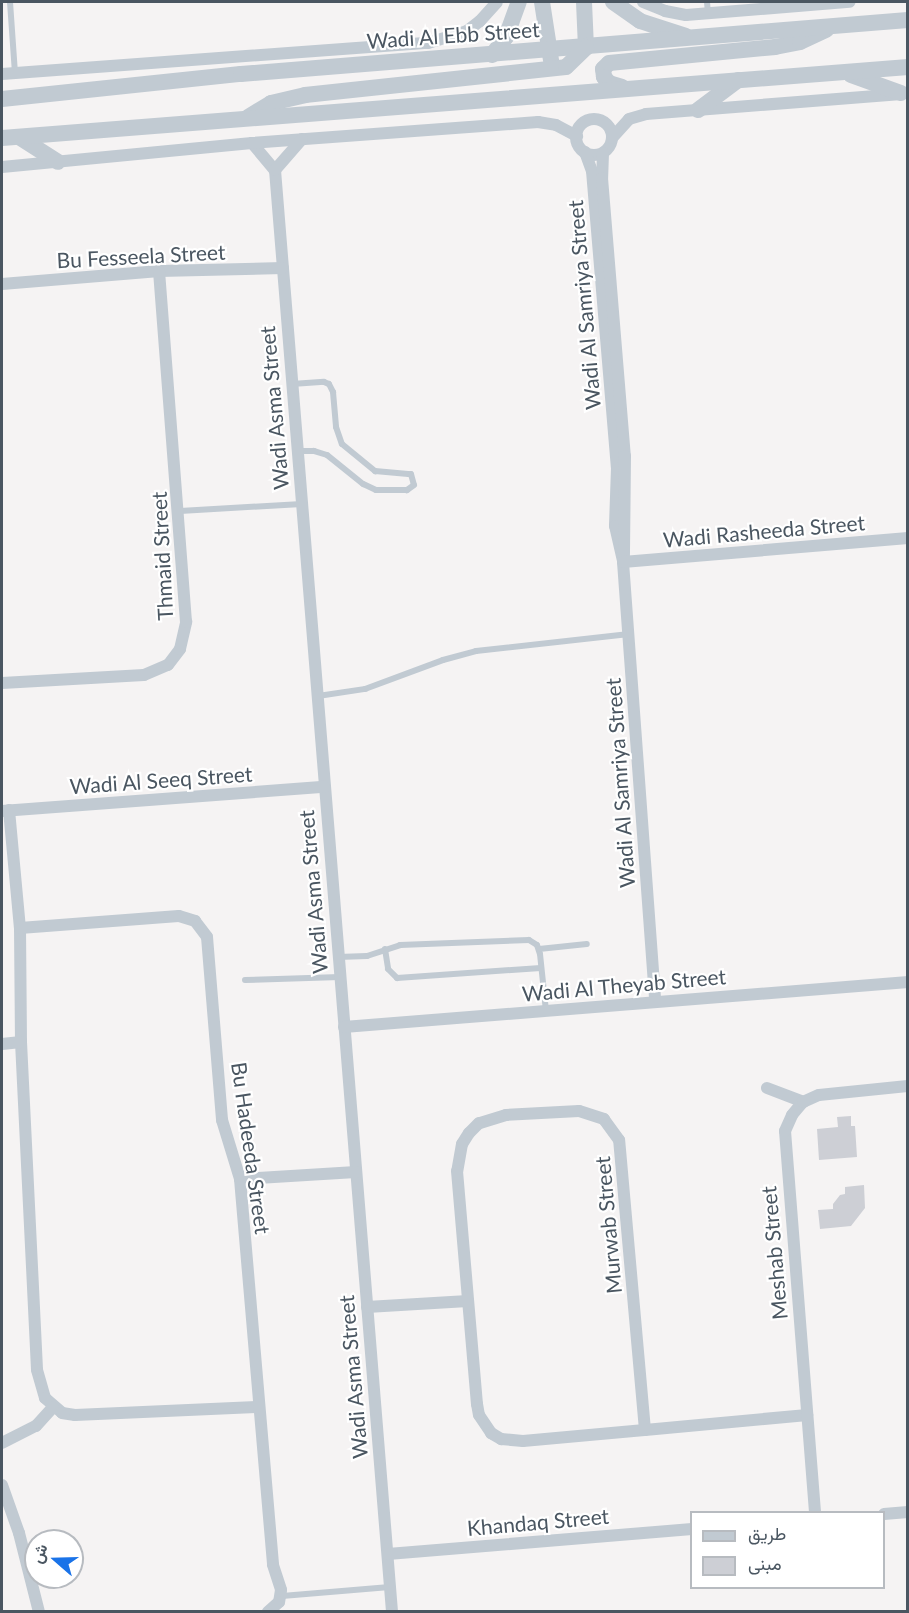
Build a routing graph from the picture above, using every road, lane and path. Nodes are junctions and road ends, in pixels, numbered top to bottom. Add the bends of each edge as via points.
1 (10, 2) edge
2 (497, 2) edge
3 (519, 2) edge
4 (542, 2) edge
5 (584, 2) edge
6 (613, 2) edge
7 (643, 2) edge
8 (849, 2) edge
9 (707, 7) edge
10 (908, 20) edge
11 (834, 25) junction
12 (693, 38) junction
13 (586, 48) junction
14 (550, 50) junction
15 (492, 55) junction
16 (908, 67) edge
17 (551, 70) junction
18 (15, 73) junction
19 (842, 73) junction
20 (2, 74) edge
21 (739, 79) junction
22 (624, 88) junction
23 (580, 91) junction
24 (904, 93) edge
25 (2, 99) edge
26 (698, 110) junction
27 (245, 119) junction
28 (577, 136) junction
29 (19, 137) junction
30 (2, 138) edge
31 (612, 138) junction
32 (302, 139) junction
33 (252, 143) junction
34 (585, 152) junction
35 (603, 153) junction
36 (58, 162) junction
37 (2, 167) edge
38 (275, 170) junction
39 (283, 268) junction
40 (159, 272) junction
41 (2, 284) edge
42 (291, 385) junction
43 (296, 451) junction
44 (302, 504) junction
45 (180, 511) junction
46 (908, 538) edge
47 (623, 562) junction
48 (629, 634) junction
49 (2, 683) edge
50 (317, 696) junction
51 (324, 787) junction
52 (5, 811) edge
53 (20, 928) junction
54 (587, 944) dead end
55 (385, 949) junction
56 (539, 949) junction
57 (338, 957) junction
58 (541, 968) junction
59 (340, 977) junction
60 (245, 980) dead end
61 (908, 982) edge
62 (655, 1001) junction
63 (546, 1011) junction
64 (344, 1027) junction
65 (21, 1042) junction
66 (2, 1044) edge
67 (908, 1086) edge
68 (767, 1088) dead end
69 (803, 1102) junction
70 (356, 1172) junction
71 (240, 1179) junction
72 (468, 1301) junction
73 (367, 1307) junction
74 (53, 1407) junction
75 (260, 1407) junction
76 (807, 1415) junction
77 (645, 1430) junction
78 (2, 1443) edge
79 (2, 1485) edge
80 (815, 1511) edge
81 (908, 1512) edge
82 (885, 1514) edge
83 (690, 1529) edge
84 (388, 1554) junction
85 (390, 1587) junction
86 (282, 1596) junction
87 (39, 1611) edge
88 (268, 1611) edge
89 (392, 1611) edge

1 - 18 lane
2 - 18 street via 467,31 428,43
3 - 15 street via 506,36
4 - 14 street
5 - 13 street
6 - 12 street via 640,21
7 - 9 street via 686,15
8 - 9 street
10 - 11 street, Wadi Al Ebb Street
11 - 12 street, Wadi Al Ebb Street
11 - 22 street via 812,37 776,48 609,63 603,69 604,77
12 - 13 street, Wadi Al Ebb Street
13 - 14 street, Wadi Al Ebb Street
13 - 17 street via 572,64
14 - 15 street, Wadi Al Ebb Street
14 - 17 street
15 - 25 street, Wadi Al Ebb Street via 241,74
16 - 19 street
17 - 23 street via 560,85
17 - 27 street via 305,94 271,103
18 - 20 street
19 - 21 street
19 - 24 street
21 - 22 street
21 - 26 street
22 - 23 street
23 - 27 street
24 - 26 street
26 - 31 street via 637,116 622,124
27 - 29 street
28 - 31 street via 581,124 592,119 604,122 612,131
28 - 32 street via 556,124 538,122
28 - 34 street
29 - 30 street
29 - 36 street
31 - 35 street
32 - 33 street
32 - 38 street
33 - 36 street
33 - 38 street
34 - 35 street
34 - 47 street, Wadi Al Samriya Street via 592,171 617,468 615,526
35 - 47 street, Wadi Al Samriya Street via 625,456 627,545
36 - 37 street
38 - 39 street, Wadi Asma Street
39 - 40 street, Bu Fesseela Street
39 - 42 street, Wadi Asma Street
40 - 41 street, Bu Fesseela Street
40 - 45 street, Thmaid Street
42 - 43 street, Wadi Asma Street
42 - 43 lane via 329,384 342,444 375,471 411,474 414,485 407,490 376,490 327,455
43 - 44 street, Wadi Asma Street
44 - 45 lane
44 - 50 street, Wadi Asma Street
45 - 49 street, Thmaid Street via 186,631 180,649 168,665 144,675
46 - 47 street, Wadi Rasheeda Street
47 - 48 street, Wadi Al Samriya Street
48 - 50 lane via 476,651 365,689
48 - 62 street, Wadi Al Samriya Street
50 - 51 street, Wadi Asma Street
51 - 52 street, Wadi Al Seeq Street
51 - 57 street, Wadi Asma Street
52 - 53 street
53 - 65 street
53 - 71 street, Bu Hadeeda Street via 179,916 200,925 209,944 222,1120
54 - 56 lane
55 - 56 lane via 525,939
55 - 57 lane via 367,956
55 - 58 lane via 390,973 402,979
56 - 58 lane
57 - 59 street, Wadi Asma Street
58 - 63 lane
59 - 60 lane
59 - 64 street, Wadi Asma Street
61 - 62 street, Wadi Al Theyab Street
62 - 63 street, Wadi Al Theyab Street
63 - 64 street, Wadi Al Theyab Street
64 - 70 street, Wadi Asma Street
65 - 66 street
65 - 74 street via 37,1370 45,1398
67 - 69 street via 819,1095
68 - 69 street
69 - 76 street, Meshab Street via 785,1131 785,1148
70 - 71 street
70 - 73 street, Wadi Asma Street
71 - 75 street, Bu Hadeeda Street
72 - 73 street
72 - 77 street, Murwab Street via 477,1404 491,1433 523,1441
72 - 77 street, Murwab Street via 457,1172 458,1158 469,1132 492,1118 506,1115 579,1111 603,1119 613,1128 622,1152
73 - 84 street, Wadi Asma Street
74 - 75 street via 62,1413 87,1415
74 - 78 street via 36,1426
75 - 86 street, Bu Hadeeda Street via 273,1565
76 - 77 street, Murwab Street
76 - 80 street, Meshab Street
79 - 87 street
81 - 82 street
83 - 84 street, Khandaq Street
84 - 85 street, Wadi Asma Street
85 - 86 lane
85 - 89 street, Wadi Asma Street
86 - 88 street

